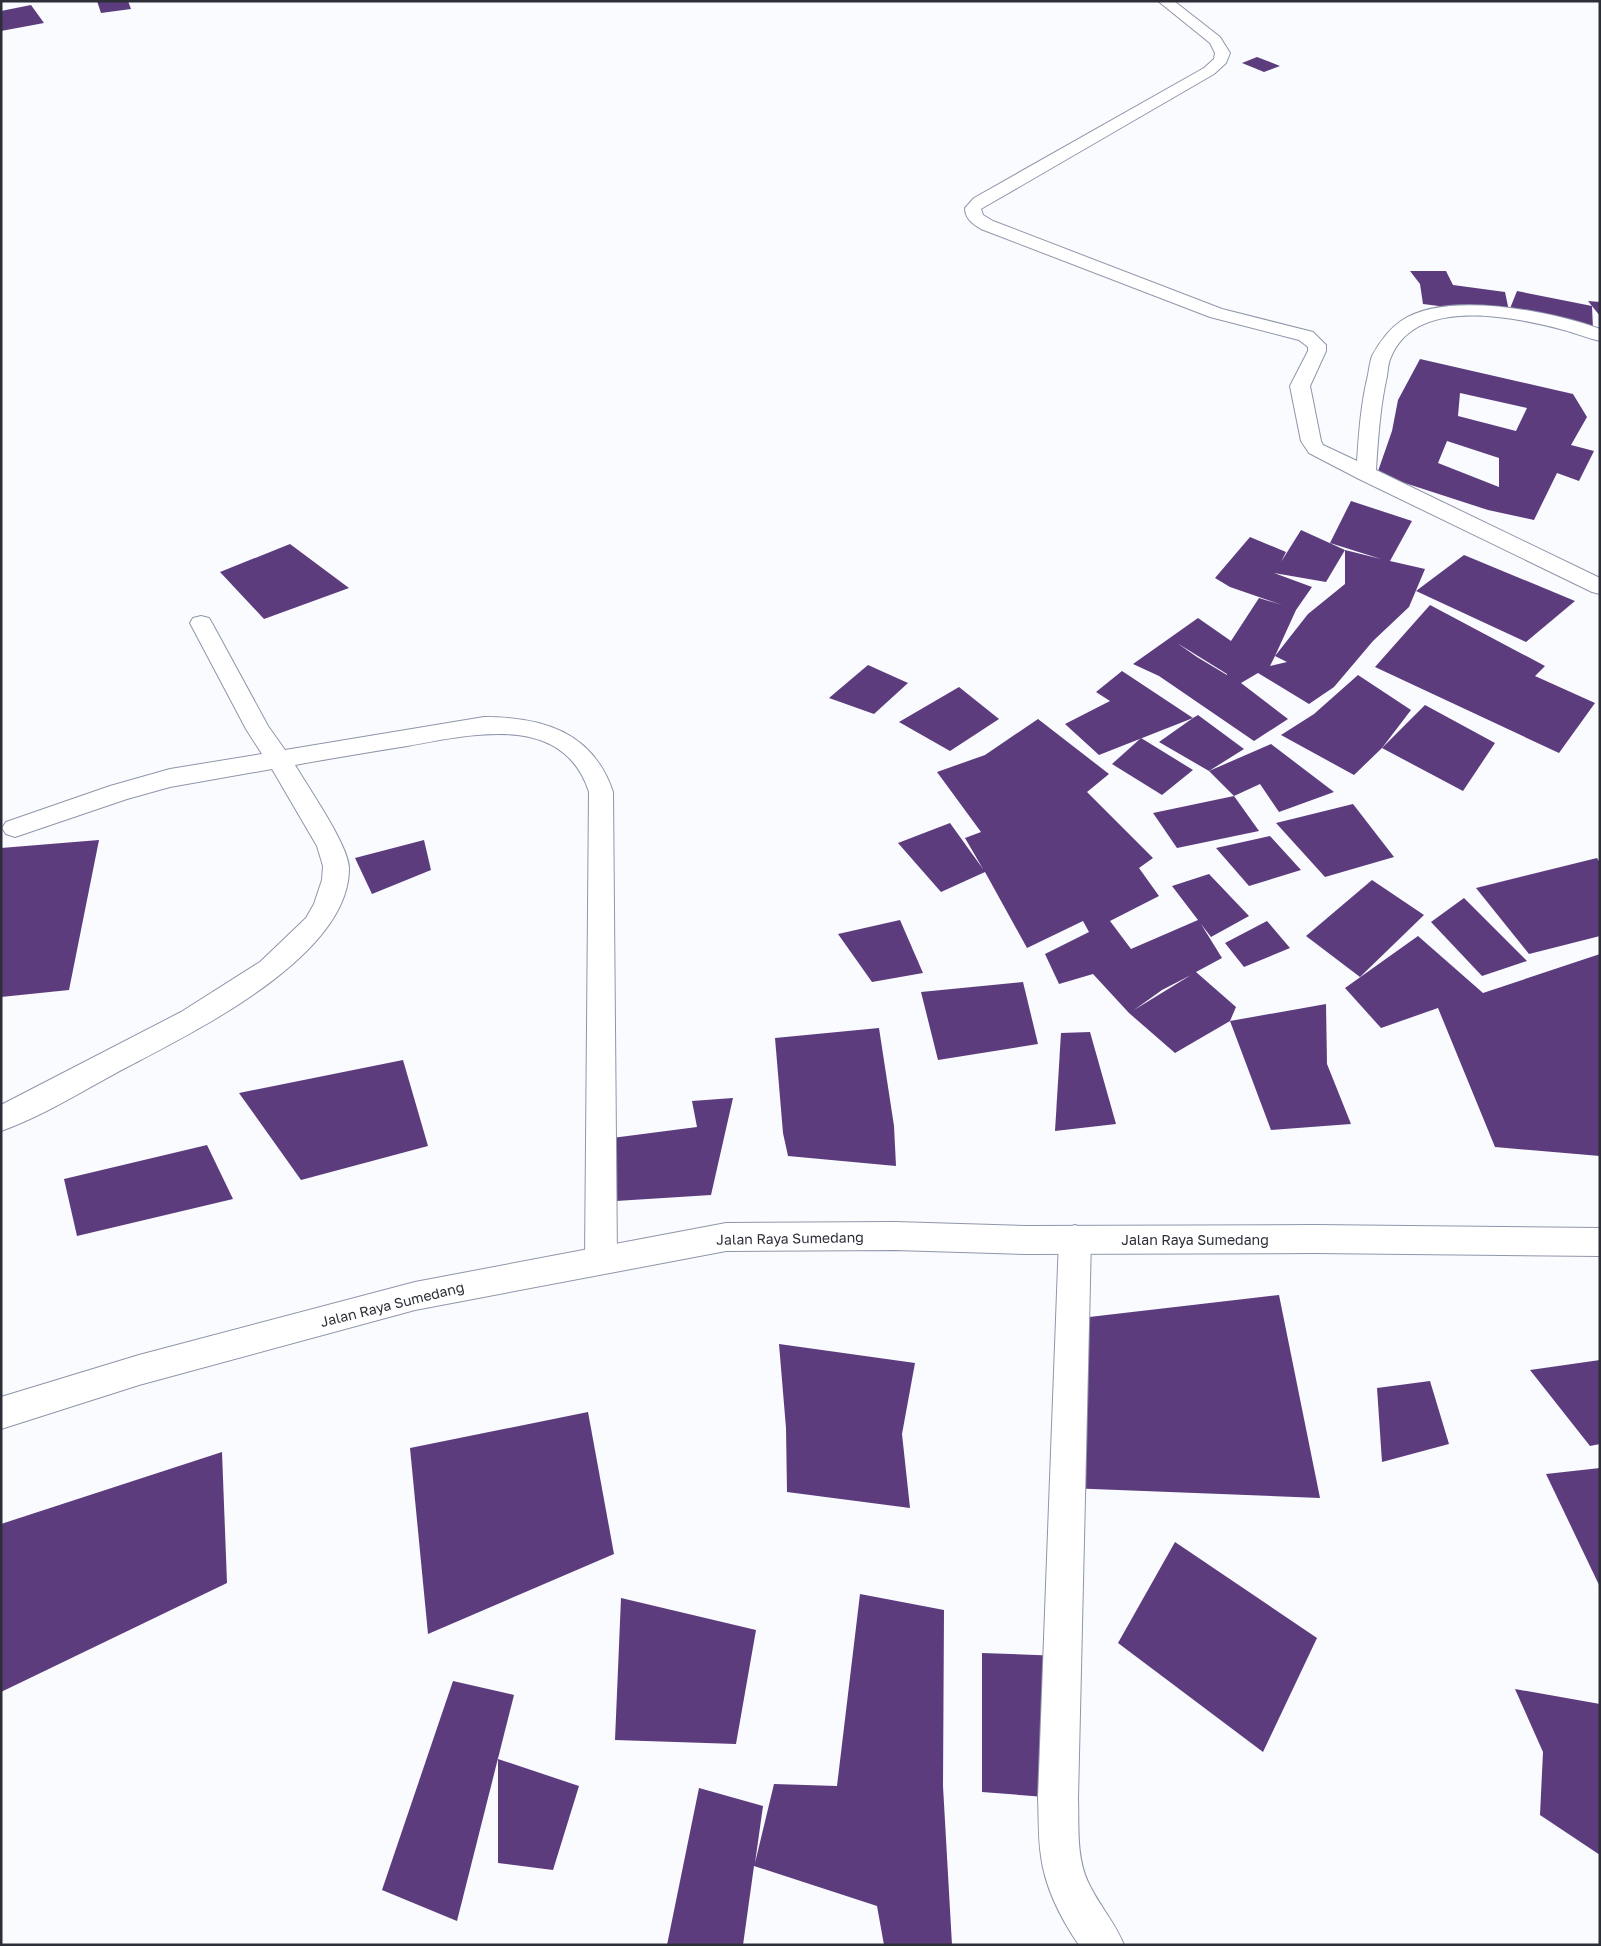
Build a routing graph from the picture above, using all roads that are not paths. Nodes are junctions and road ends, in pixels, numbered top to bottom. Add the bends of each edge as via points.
1 (1165, 1) edge
2 (1600, 336) edge
3 (1366, 475) junction
4 (1600, 587) edge
5 (201, 623) dead end
6 (279, 759) junction
7 (15, 828) dead end
8 (1, 1119) edge
9 (1075, 1239) junction
10 (1600, 1242) edge
11 (601, 1260) junction
12 (1, 1413) edge
13 (1104, 1945) edge

1 - 3 main road via 1222,47 1223,56 1219,63 980,202 973,208 973,213 988,225 1216,313 1299,333 1313,340 1317,351 1300,386 1312,445
2 - 3 main road via 1542,320 1474,309 1435,313 1405,326 1393,337 1382,355 1372,398
3 - 4 main road
5 - 6 main road via 258,728
6 - 7 main road via 170,778
6 - 8 main road via 330,846 336,866 327,906 315,925 270,969 191,1020
6 - 11 main road via 506,724 557,738 580,756 595,774 601,792
9 - 10 main road, Jalan Raya Sumedang
9 - 11 main road, Jalan Raya Sumedang via 726,1236
9 - 13 main road via 1058,1798 1061,1859 1070,1890
11 - 12 main road, Jalan Raya Sumedang via 415,1296 139,1370

